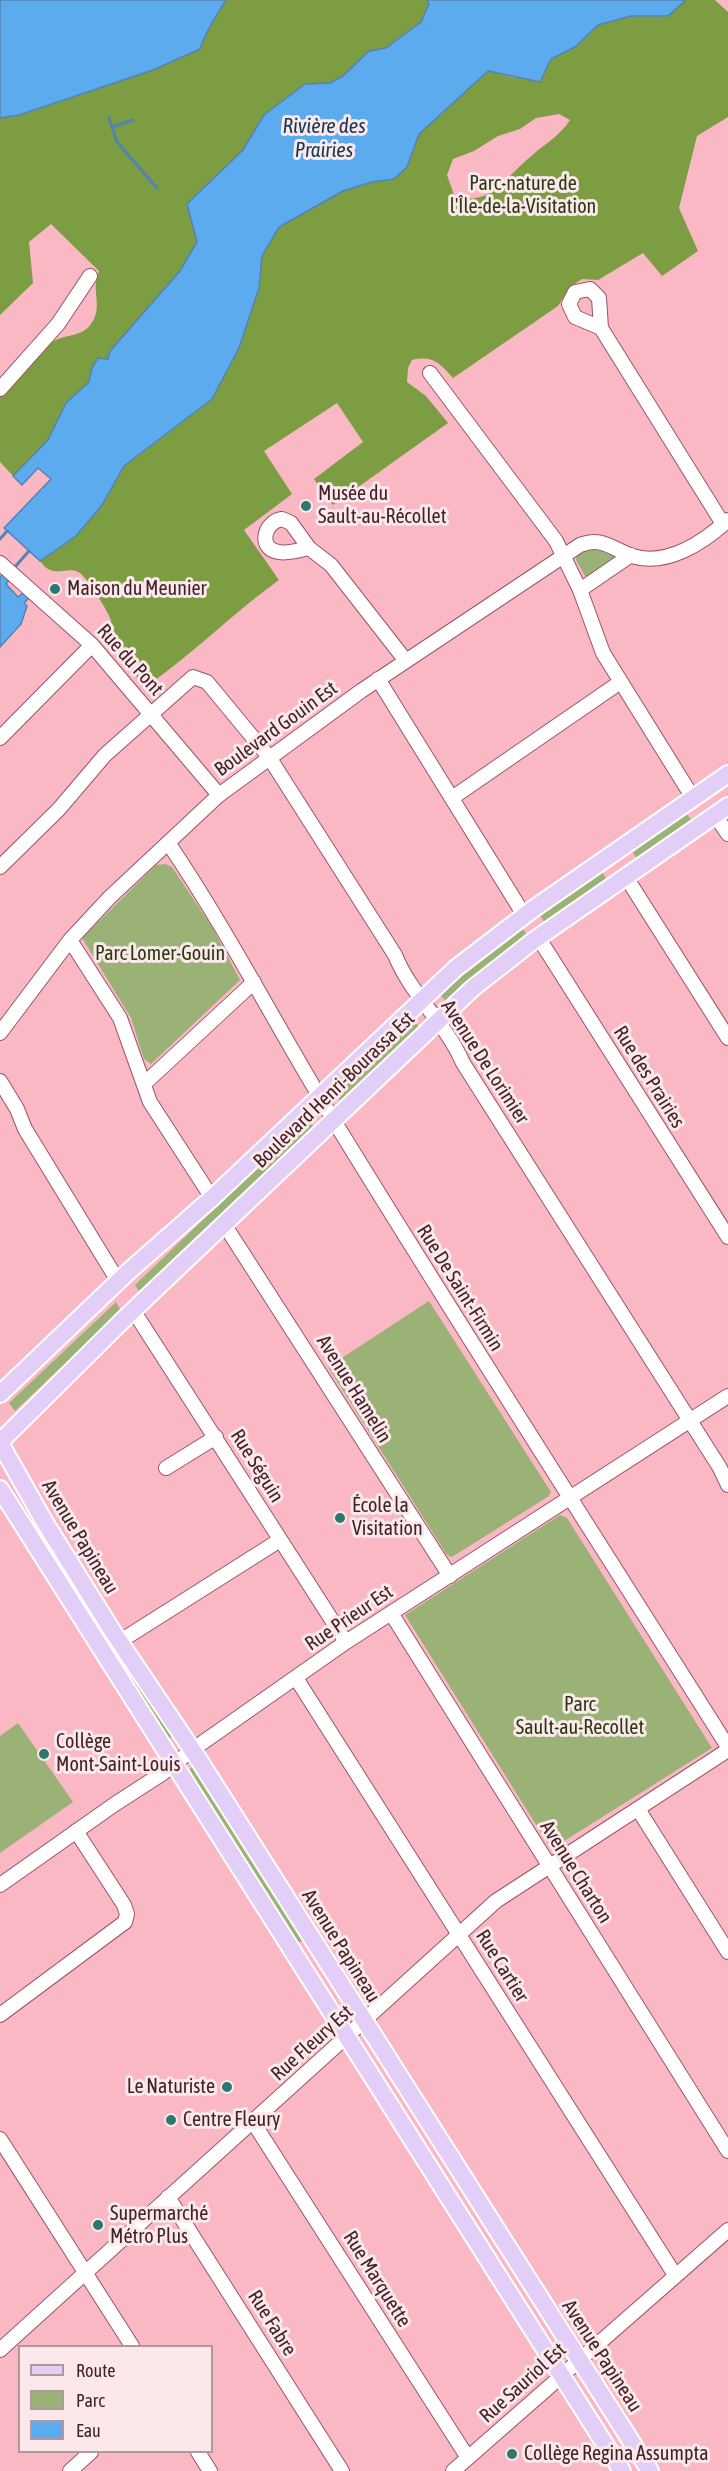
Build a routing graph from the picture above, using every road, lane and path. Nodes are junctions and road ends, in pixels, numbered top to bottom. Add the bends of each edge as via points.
1 (90, 276) dead end
2 (601, 328) dead end
3 (430, 373) dead end
4 (0, 389) edge
5 (725, 522) edge
6 (309, 548) dead end
7 (564, 554) junction
8 (631, 555) junction
9 (0, 563) edge
10 (580, 590) junction
11 (92, 645) junction
12 (406, 661) junction
13 (378, 679) junction
14 (619, 683) junction
15 (152, 713) junction
16 (0, 738) edge
17 (269, 757) junction
18 (728, 774) edge
19 (219, 795) junction
20 (452, 798) junction
21 (693, 798) junction
22 (722, 810) edge
23 (728, 834) edge
24 (169, 844) junction
25 (0, 867) edge
26 (626, 877) junction
27 (525, 915) junction
28 (538, 937) junction
29 (70, 940) junction
30 (254, 982) junction
31 (421, 1000) junction
32 (437, 1020) junction
33 (0, 1033) edge
34 (728, 1038) edge
35 (0, 1081) edge
36 (144, 1084) junction
37 (319, 1096) junction
38 (333, 1119) junction
39 (212, 1198) junction
40 (224, 1224) junction
41 (728, 1237) edge
42 (118, 1281) junction
43 (133, 1310) junction
44 (0, 1394) edge
45 (728, 1396) edge
46 (689, 1421) junction
47 (216, 1437) junction
48 (0, 1442) edge
49 (166, 1468) dead end
50 (728, 1485) edge
51 (0, 1489) edge
52 (569, 1498) junction
53 (280, 1540) junction
54 (450, 1576) junction
55 (391, 1613) junction
56 (119, 1642) junction
57 (346, 1642) junction
58 (103, 1652) junction
59 (296, 1678) junction
60 (728, 1749) edge
61 (192, 1750) junction
62 (174, 1764) junction
63 (638, 1809) junction
64 (76, 1831) junction
65 (548, 1865) junction
66 (0, 1885) edge
67 (458, 1934) junction
68 (728, 1952) edge
69 (0, 2015) edge
70 (364, 2022) junction
71 (347, 2037) junction
72 (253, 2122) junction
73 (0, 2139) edge
74 (728, 2151) edge
75 (5, 2160) edge
76 (168, 2197) junction
77 (728, 2230) edge
78 (85, 2273) junction
79 (675, 2275) junction
80 (131, 2345) edge
81 (0, 2350) edge
82 (579, 2360) junction
83 (561, 2375) junction
84 (89, 2453) edge
85 (199, 2453) edge
86 (468, 2458) junction
87 (70, 2471) edge
88 (210, 2471) edge
89 (342, 2471) edge
90 (453, 2471) edge
91 (622, 2471) edge
92 (650, 2471) edge

1 - 4 street via 58,324
2 - 5 street
3 - 7 street
5 - 8 street, Boulevard Gouin Est via 675,554 652,558
6 - 12 street via 331,565
7 - 8 street, Boulevard Gouin Est via 596,541
7 - 10 street
7 - 12 street, Boulevard Gouin Est
8 - 10 street
9 - 11 street, Rue du Pont
10 - 14 street via 599,645
11 - 15 street, Rue du Pont
11 - 16 street
12 - 13 street, Boulevard Gouin Est
13 - 17 street, Boulevard Gouin Est
13 - 20 street
14 - 20 street
14 - 21 street
15 - 17 street, Avenue De Lorimier via 193,677 207,681
15 - 19 street, Rue du Pont
15 - 25 street via 105,756 59,809
17 - 19 street, Boulevard Gouin Est
17 - 31 street, Avenue De Lorimier
18 - 21 main road, Boulevard Henri-Bourassa Est
19 - 24 street, Boulevard Gouin Est
20 - 27 street
21 - 27 main road, Boulevard Henri-Bourassa Est
22 - 23 street
22 - 26 main road, Boulevard Henri-Bourassa Est
24 - 29 street, Boulevard Gouin Est via 110,897
24 - 30 street, Rue De Saint-Firmin via 217,916
26 - 28 main road, Boulevard Henri-Bourassa Est
26 - 34 street
27 - 31 main road, Boulevard Henri-Bourassa Est
28 - 32 main road, Boulevard Henri-Bourassa Est
28 - 41 street, Rue des Prairies
29 - 33 street, Boulevard Gouin Est
29 - 36 street via 120,1018
30 - 36 street
30 - 37 street, Rue De Saint-Firmin
31 - 32 street, Avenue De Lorimier
31 - 37 main road, Boulevard Henri-Bourassa Est
32 - 38 main road, Boulevard Henri-Bourassa Est
32 - 46 street, Avenue De Lorimier
35 - 42 street
36 - 39 street via 150,1102
37 - 38 street, Rue De Saint-Firmin
37 - 39 main road, Boulevard Henri-Bourassa Est
38 - 40 main road, Boulevard Henri-Bourassa Est
38 - 52 street, Rue De Saint-Firmin
39 - 42 main road, Boulevard Henri-Bourassa Est
40 - 43 main road, Boulevard Henri-Bourassa Est
40 - 54 street, Avenue Hamelin
42 - 44 main road, Boulevard Henri-Bourassa Est
43 - 47 street, Rue Séguin
43 - 48 main road, Boulevard Henri-Bourassa Est
45 - 46 street, Rue Prieur Est
46 - 50 street, Avenue De Lorimier
46 - 52 street, Rue Prieur Est
47 - 49 street
47 - 53 street, Rue Séguin
48 - 56 main road, Avenue Papineau
51 - 58 main road, Avenue Papineau
52 - 54 street, Rue Prieur Est
52 - 60 street, Rue De Saint-Firmin
53 - 56 street
53 - 57 street, Rue Séguin
54 - 55 street, Rue Prieur Est
55 - 57 street, Rue Prieur Est
55 - 65 street, Avenue Charton
56 - 58 street
56 - 61 main road, Avenue Papineau
57 - 59 street, Rue Prieur Est
58 - 62 main road, Avenue Papineau
59 - 61 street, Rue Prieur Est
59 - 67 street, Rue Cartier
60 - 63 street, Rue Fleury Est
61 - 62 street, Rue Prieur Est
61 - 70 main road, Avenue Papineau
62 - 64 street, Rue Prieur Est
62 - 71 main road, Avenue Papineau
63 - 65 street, Rue Fleury Est
63 - 68 street
64 - 66 street, Rue Prieur Est
64 - 69 street via 124,1905 125,1922
65 - 67 street, Rue Fleury Est via 496,1901
65 - 74 street, Avenue Charton
67 - 70 street, Rue Fleury Est
67 - 79 street, Rue Cartier
70 - 71 street, Rue Fleury Est
70 - 82 main road, Avenue Papineau
71 - 72 street, Rue Fleury Est
71 - 83 main road, Avenue Papineau
72 - 76 street, Rue Fleury Est
72 - 86 street, Rue Marquette
73 - 75 street
75 - 78 street
76 - 78 street, Rue Fleury Est
76 - 89 street, Rue Fabre
77 - 79 street, Rue Sauriol Est
78 - 80 street
78 - 81 street, Rue Fleury Est
79 - 82 street, Rue Sauriol Est
82 - 83 street, Rue Sauriol Est
82 - 92 main road, Avenue Papineau
83 - 86 street, Rue Sauriol Est
83 - 91 main road, Avenue Papineau
84 - 87 street
85 - 88 street
86 - 90 street, Rue Sauriol Est

